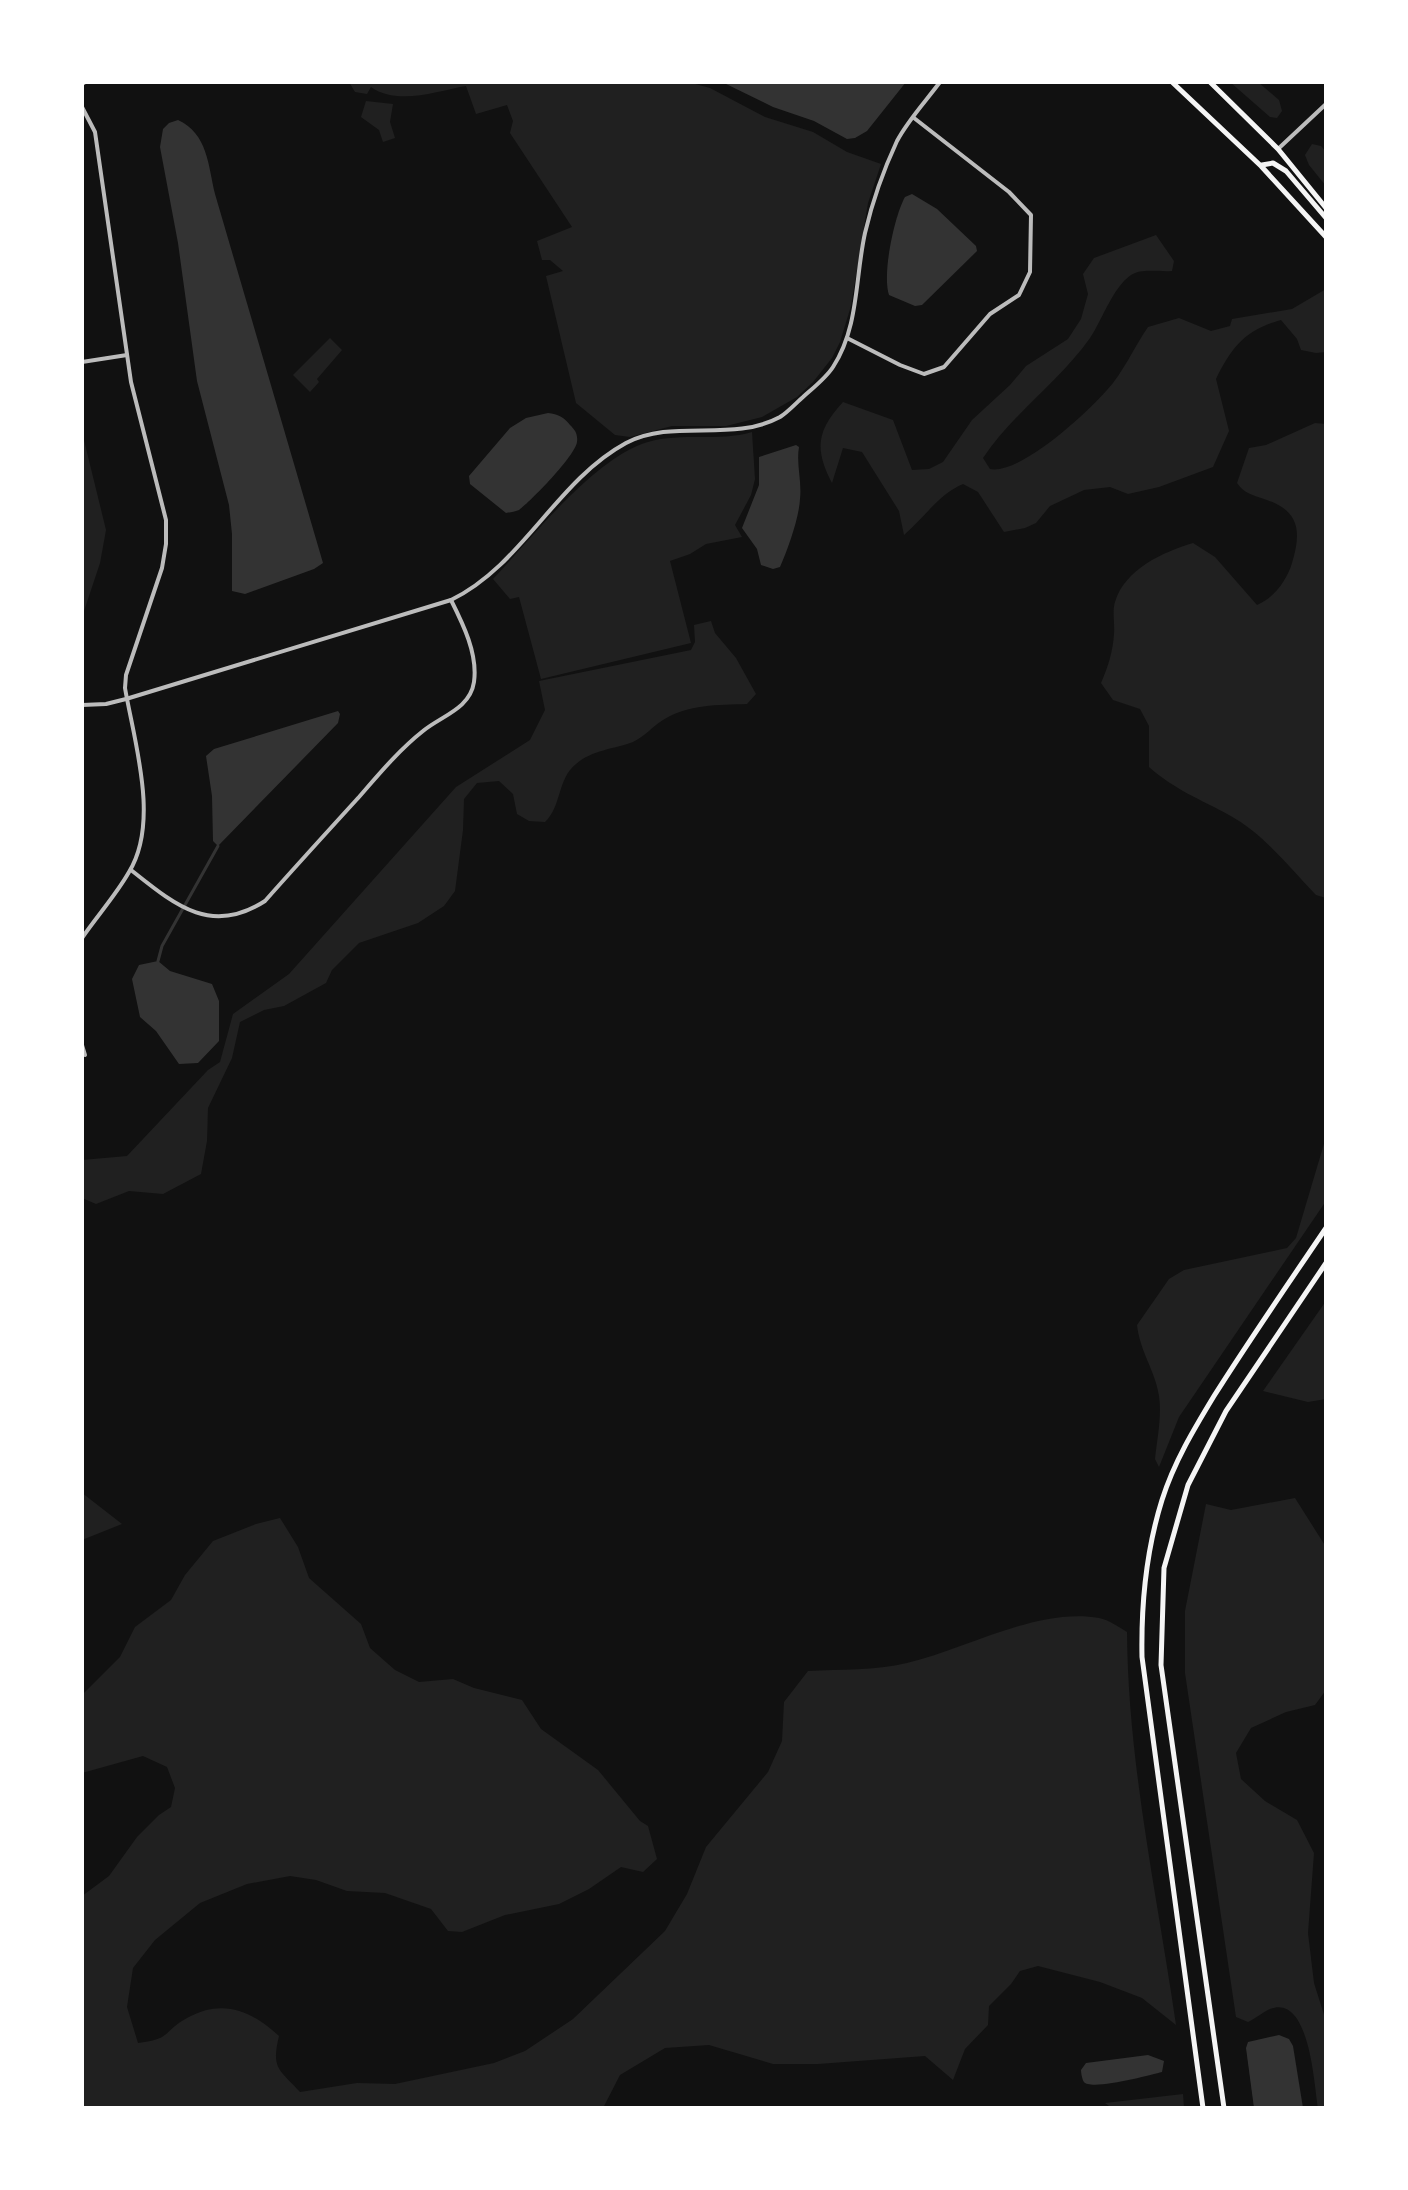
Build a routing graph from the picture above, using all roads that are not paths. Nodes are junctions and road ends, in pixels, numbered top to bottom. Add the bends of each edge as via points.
1 (940, 82) edge
2 (1172, 82) edge
3 (1210, 82) edge
4 (1326, 104) edge
5 (82, 107) edge
6 (914, 118) junction
7 (1278, 149) junction
8 (1261, 166) junction
9 (1326, 208) edge
10 (1326, 218) edge
11 (1326, 237) edge
12 (847, 338) junction
13 (127, 355) junction
14 (82, 362) edge
15 (451, 600) junction
16 (126, 699) junction
17 (82, 705) edge
18 (131, 870) junction
19 (82, 938) edge
20 (82, 1045) edge
21 (85, 1055) dead end
22 (1326, 1228) edge
23 (1326, 1263) edge
24 (1203, 2108) edge
25 (1224, 2108) edge

1 - 6 street
2 - 8 main road
3 - 7 main road
4 - 7 street
5 - 13 street via 95,132
6 - 12 street via 898,139 865,232
6 - 12 street via 1031,215 1030,272 1019,295 990,314 944,367 924,374
7 - 9 main road
8 - 10 main road via 1273,163 1286,171
8 - 11 main road
12 - 15 street via 833,369 781,416 750,428 665,431 629,442 595,463 492,572
13 - 14 street
13 - 16 street via 166,520 166,544 126,675
15 - 16 street
15 - 18 street via 471,653 474,682 467,699 390,763 265,901 228,918 203,916
16 - 17 street
16 - 18 street via 145,799 143,832
18 - 19 street
20 - 21 street
22 - 24 main road via 1183,1447 1162,1499 1145,1568 1142,1657
23 - 25 main road via 1226,1411 1188,1485 1164,1568 1161,1665

